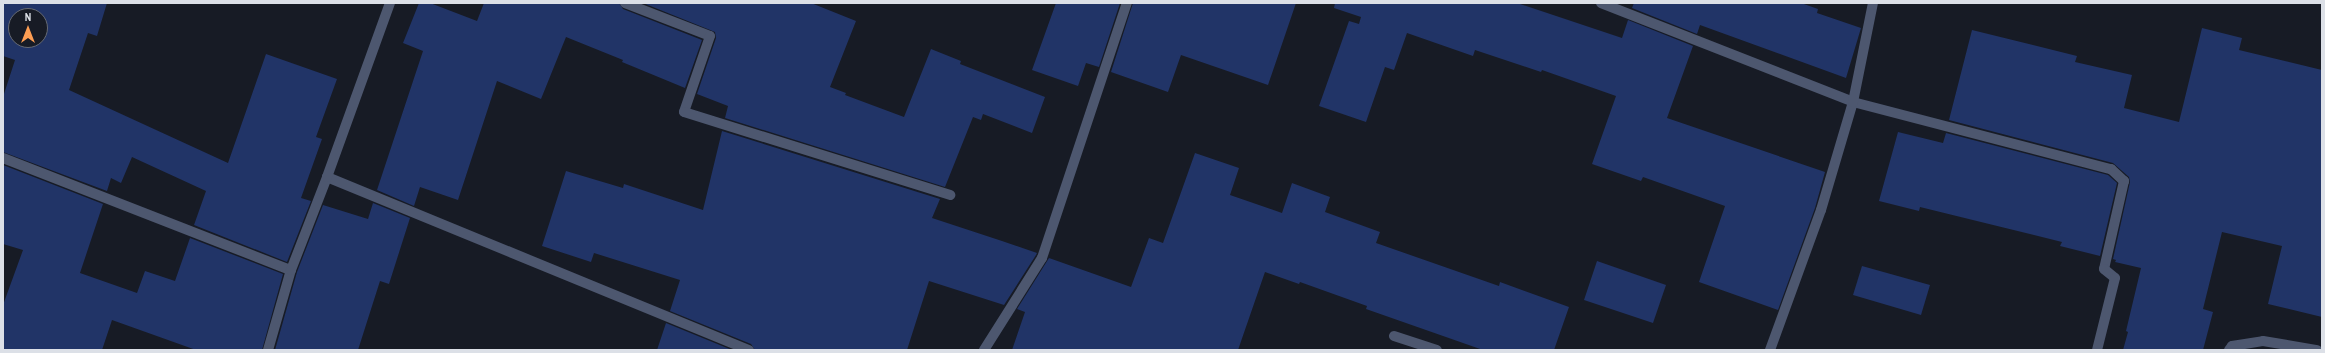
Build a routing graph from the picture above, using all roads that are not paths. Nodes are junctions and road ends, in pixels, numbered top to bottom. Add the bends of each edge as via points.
1 (390, 3) edge
2 (625, 3) edge
3 (1127, 3) edge
4 (1601, 3) edge
5 (1872, 3) edge
6 (1853, 102) junction
7 (3, 158) edge
8 (327, 177) junction
9 (950, 195) dead end
10 (290, 270) junction
11 (1394, 336) dead end
12 (268, 350) edge
13 (749, 350) edge
14 (984, 350) edge
15 (1437, 350) edge
16 (1770, 350) edge
17 (2097, 350) edge
18 (2229, 350) edge
19 (2317, 350) edge

1 - 8 street
2 - 9 street via 710,36 684,112
3 - 14 street via 1042,258
4 - 6 street
5 - 6 street
6 - 16 street via 1821,210
6 - 17 street via 2111,169 2124,181 2104,269 2115,278
7 - 10 street
8 - 10 street
8 - 13 street
10 - 12 street
11 - 15 street
18 - 19 street via 2232,346 2264,341

